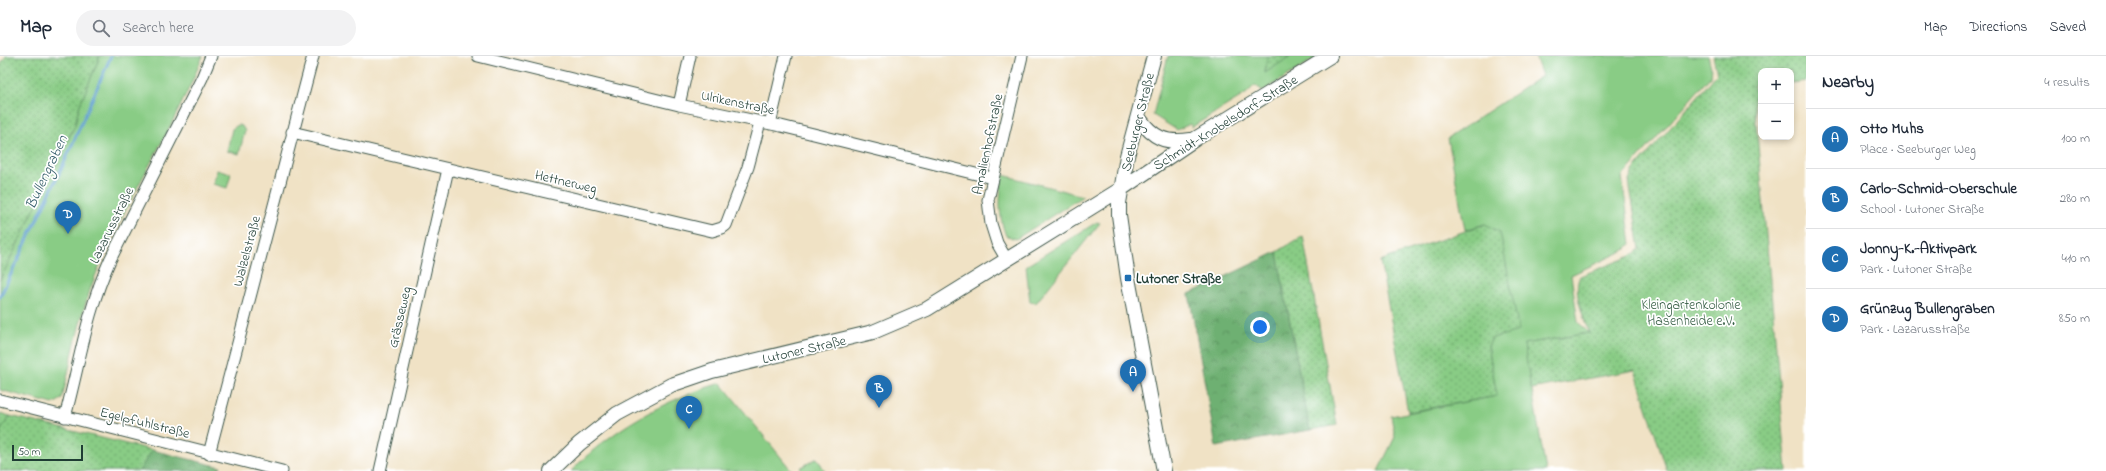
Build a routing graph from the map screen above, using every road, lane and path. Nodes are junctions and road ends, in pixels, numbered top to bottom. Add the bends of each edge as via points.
1 (211, 56) edge
2 (313, 56) edge
3 (478, 56) edge
4 (690, 56) edge
5 (786, 56) edge
6 (1022, 56) edge
7 (1154, 56) edge
8 (1330, 56) edge
9 (679, 105) junction
10 (1138, 117) junction
11 (765, 123) junction
12 (292, 132) junction
13 (1195, 139) junction
14 (448, 169) junction
15 (992, 178) junction
16 (1121, 189) junction
17 (1007, 260) junction
18 (0, 400) edge
19 (65, 417) junction
20 (209, 454) junction
21 (282, 471) edge
22 (380, 471) edge
23 (552, 471) edge
24 (1164, 471) edge

1 - 19 street, Lazarusstraße via 98,288 88,318
2 - 12 street, Walzelstraße
3 - 9 street, Ulrikenstraße
4 - 9 street
5 - 11 street, Hettnerweg
6 - 15 street, Amalienhofstraße
7 - 10 street, Seeburger Straße
8 - 13 street, Schmidt-Knobelsdorf-Straße
9 - 11 street, Ulrikenstraße
10 - 13 street via 1154,134 1165,140 1176,142
10 - 16 street, Seeburger Straße
11 - 14 street, Hettnerweg via 726,225 712,231
11 - 15 street, Ulrikenstraße
12 - 14 street, Hettnerweg
12 - 20 street, Walzelstraße
13 - 16 street, Schmidt-Knobelsdorf-Straße
14 - 22 street, Grässeweg
15 - 17 street, Amalienhofstraße via 988,200 991,224 997,243
16 - 17 street, Lutoner Straße
16 - 24 street, Seeburger Straße via 1120,228
17 - 23 street, Lutoner Straße via 939,302 882,330 712,371 671,385 617,414 579,444
18 - 19 street, Egelpfuhlstraße
19 - 20 street, Egelpfuhlstraße
20 - 21 street, Egelpfuhlstraße

